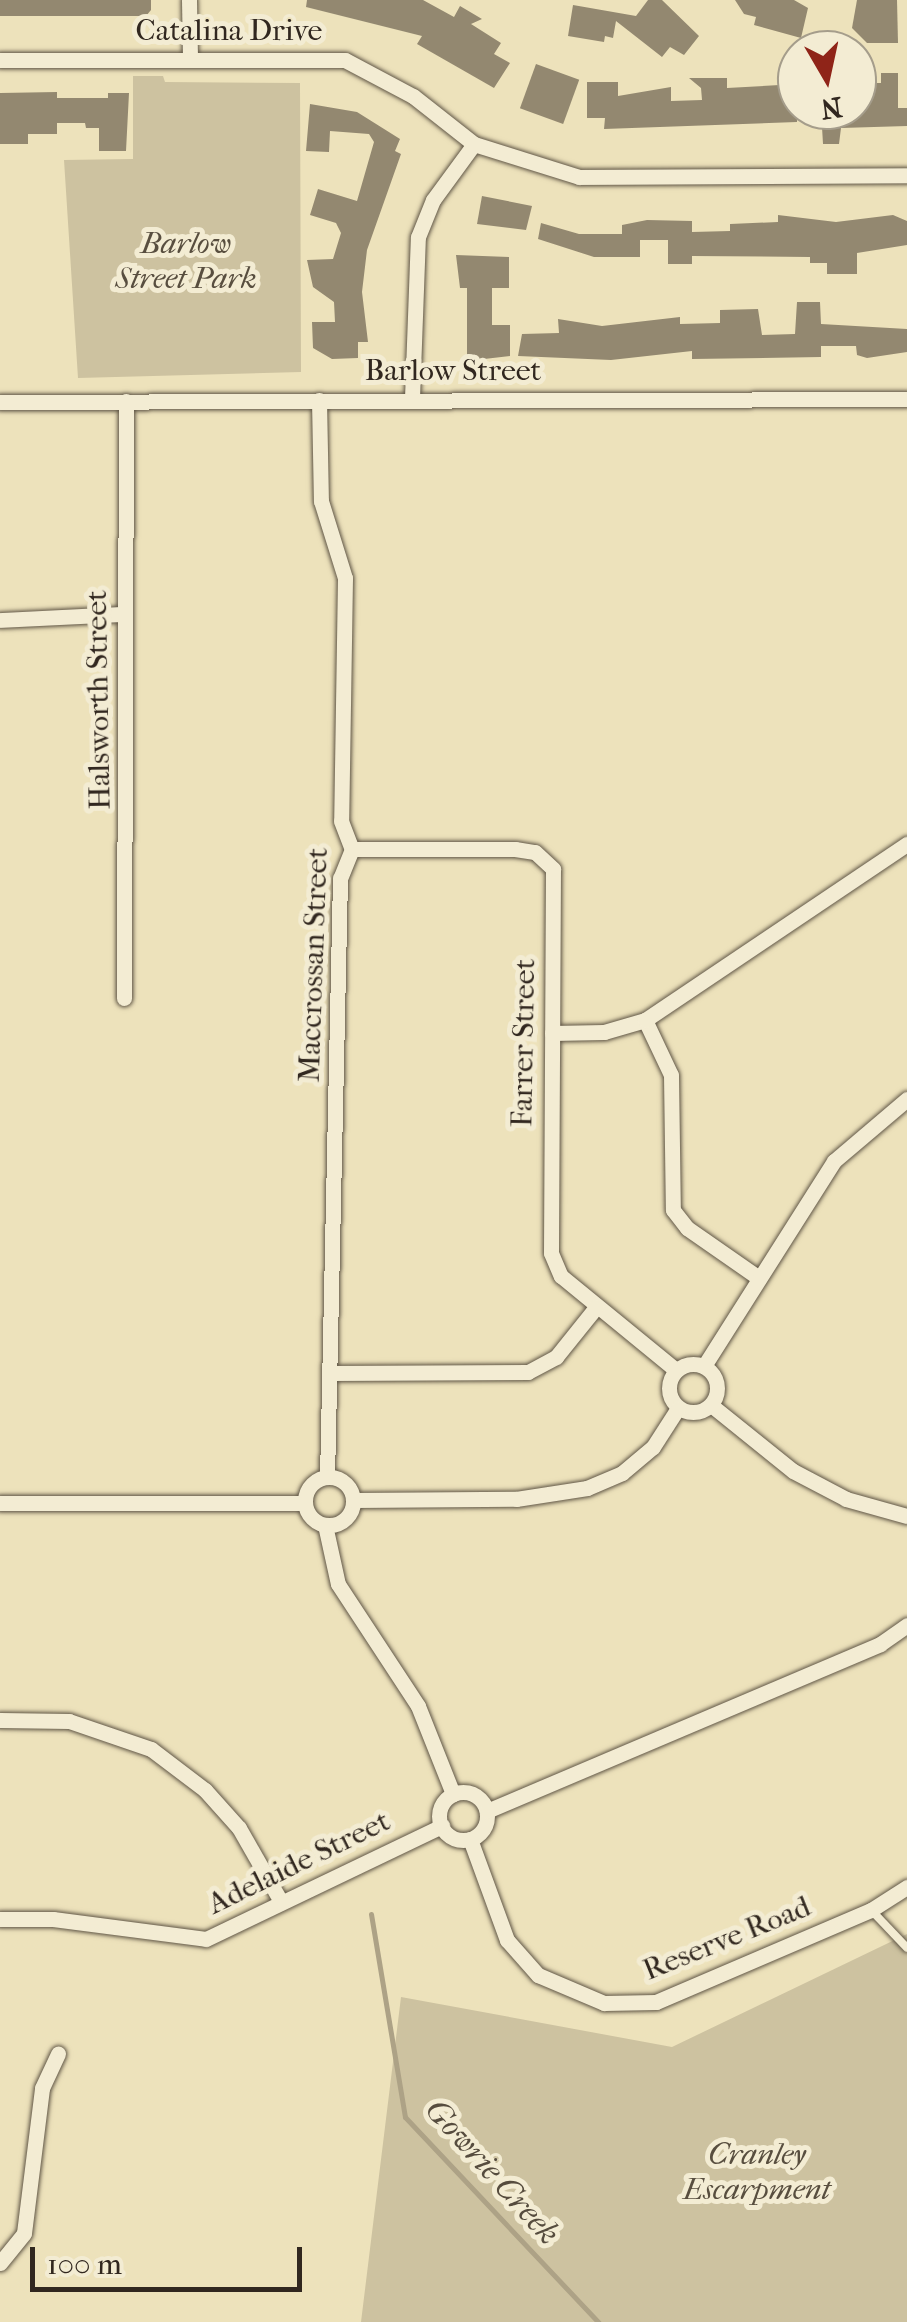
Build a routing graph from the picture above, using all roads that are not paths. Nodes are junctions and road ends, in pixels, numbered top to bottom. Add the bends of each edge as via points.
1 (189, 0) edge
2 (190, 57) junction
3 (0, 60) edge
4 (474, 144) junction
5 (907, 175) edge
6 (412, 398) junction
7 (907, 398) edge
8 (319, 400) junction
9 (126, 401) junction
10 (0, 402) edge
11 (124, 614) junction
12 (0, 620) edge
13 (907, 844) edge
14 (352, 849) junction
15 (124, 998) dead end
16 (645, 1020) junction
17 (552, 1033) junction
18 (907, 1099) edge
19 (759, 1278) junction
20 (597, 1306) junction
21 (704, 1366) junction
22 (676, 1370) junction
23 (330, 1372) junction
24 (710, 1405) junction
25 (678, 1408) junction
26 (327, 1477) junction
27 (354, 1500) junction
28 (0, 1503) edge
29 (304, 1503) junction
30 (907, 1516) edge
31 (325, 1526) junction
32 (907, 1625) edge
33 (0, 1720) edge
34 (454, 1794) junction
35 (487, 1811) junction
36 (442, 1826) junction
37 (470, 1839) junction
38 (907, 1887) edge
39 (280, 1900) junction
40 (872, 1910) junction
41 (0, 1919) edge
42 (907, 1948) edge
43 (58, 2054) dead end
44 (0, 2263) edge

1 - 2 street
2 - 3 street, Catalina Drive
2 - 4 street, Catalina Drive via 344,60 413,96
4 - 5 street, Catalina Drive via 580,177
4 - 6 street via 433,200 418,237
6 - 7 street, Barlow Street
6 - 8 street, Barlow Street
8 - 9 street, Barlow Street
8 - 14 street, Maccrossan Street via 321,501 344,578 341,821
9 - 10 street, Barlow Street
9 - 11 street, Halsworth Street
11 - 12 street
11 - 15 street, Halsworth Street
13 - 16 street
14 - 17 street, Farrer Street via 515,850 546,859 554,884
14 - 23 street, Maccrossan Street via 340,878
16 - 17 street via 604,1032
16 - 19 street via 671,1075 674,1210 686,1228
17 - 20 street, Farrer Street via 548,1240 561,1276
18 - 19 street via 845,1146
19 - 21 street
20 - 22 street, Farrer Street
20 - 23 street via 556,1357 528,1372
21 - 22 street
21 - 24 street via 717,1387
22 - 25 street via 668,1386
23 - 26 street, Maccrossan Street
24 - 25 street via 696,1412
24 - 30 street via 793,1470 846,1499
25 - 27 street via 654,1447 622,1473 586,1488 516,1499
26 - 27 street via 346,1484
26 - 29 street via 310,1485
27 - 31 street via 343,1521
28 - 29 street
29 - 31 street via 310,1517
31 - 34 street via 338,1584 418,1706
32 - 35 street via 880,1644
33 - 39 street via 68,1720 151,1748 205,1790 239,1828
34 - 35 street via 474,1794
34 - 36 street via 440,1811
35 - 37 street via 486,1825
36 - 37 street via 450,1836
36 - 39 street, Adelaide Street
37 - 40 street, Reserve Road via 508,1940 538,1975 604,2003 656,2002
38 - 40 street, Reserve Road
39 - 41 street, Adelaide Street via 206,1939 53,1918
40 - 42 lane
43 - 44 street via 42,2088 24,2233

